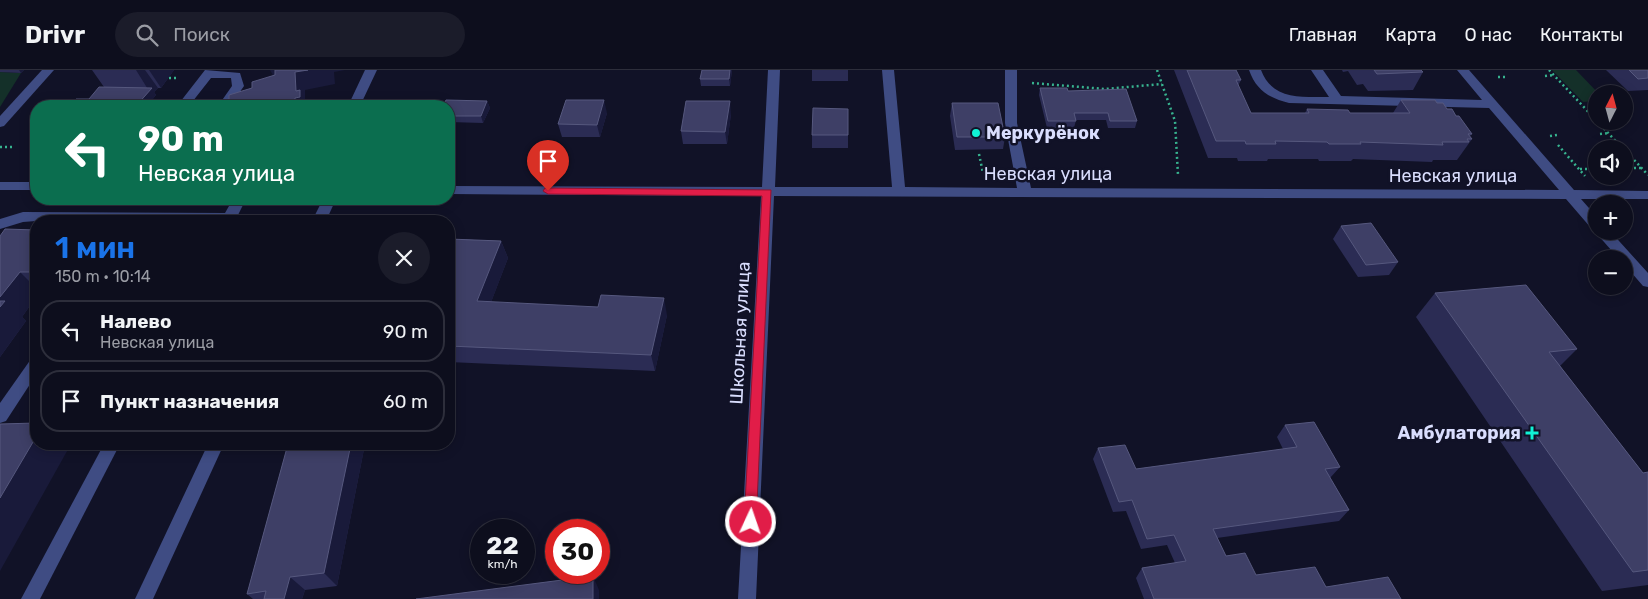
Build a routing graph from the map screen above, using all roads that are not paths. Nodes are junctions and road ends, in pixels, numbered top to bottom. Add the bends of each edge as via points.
1 (48, 70) edge
2 (371, 70) edge
3 (774, 70) edge
4 (888, 70) edge
5 (1011, 70) edge
6 (1255, 70) edge
7 (1317, 70) edge
8 (1463, 70) edge
9 (209, 72) edge
10 (188, 100) edge
11 (228, 100) edge
12 (357, 100) edge
13 (1337, 100) junction
14 (1492, 104) junction
15 (0, 123) edge
16 (0, 186) edge
17 (30, 186) edge
18 (455, 190) edge
19 (767, 193) junction
20 (899, 193) junction
21 (1025, 193) junction
22 (1569, 195) junction
23 (1648, 195) edge
24 (1588, 216) edge
25 (30, 217) edge
26 (0, 224) edge
27 (1610, 240) edge
28 (1648, 282) edge
29 (30, 372) edge
30 (0, 416) edge
31 (109, 450) edge
32 (213, 450) edge
33 (30, 599) edge
34 (144, 599) edge
35 (747, 599) edge

1 - 15 street
2 - 12 street
3 - 19 street, Школьная улица
4 - 20 street
5 - 21 street via 1011,123
6 - 13 street via 1263,86 1272,94 1291,99
7 - 13 street
8 - 14 street
9 - 10 street
9 - 11 street via 236,75 238,86
13 - 14 street
14 - 22 street
16 - 17 street
18 - 19 street, Невская улица
19 - 20 street, Невская улица
19 - 35 street, Школьная улица
20 - 21 street, Невская улица
21 - 22 street, Невская улица
22 - 23 street, Невская улица
22 - 24 street
25 - 26 street
27 - 28 street
29 - 30 street
31 - 33 street
32 - 34 street

